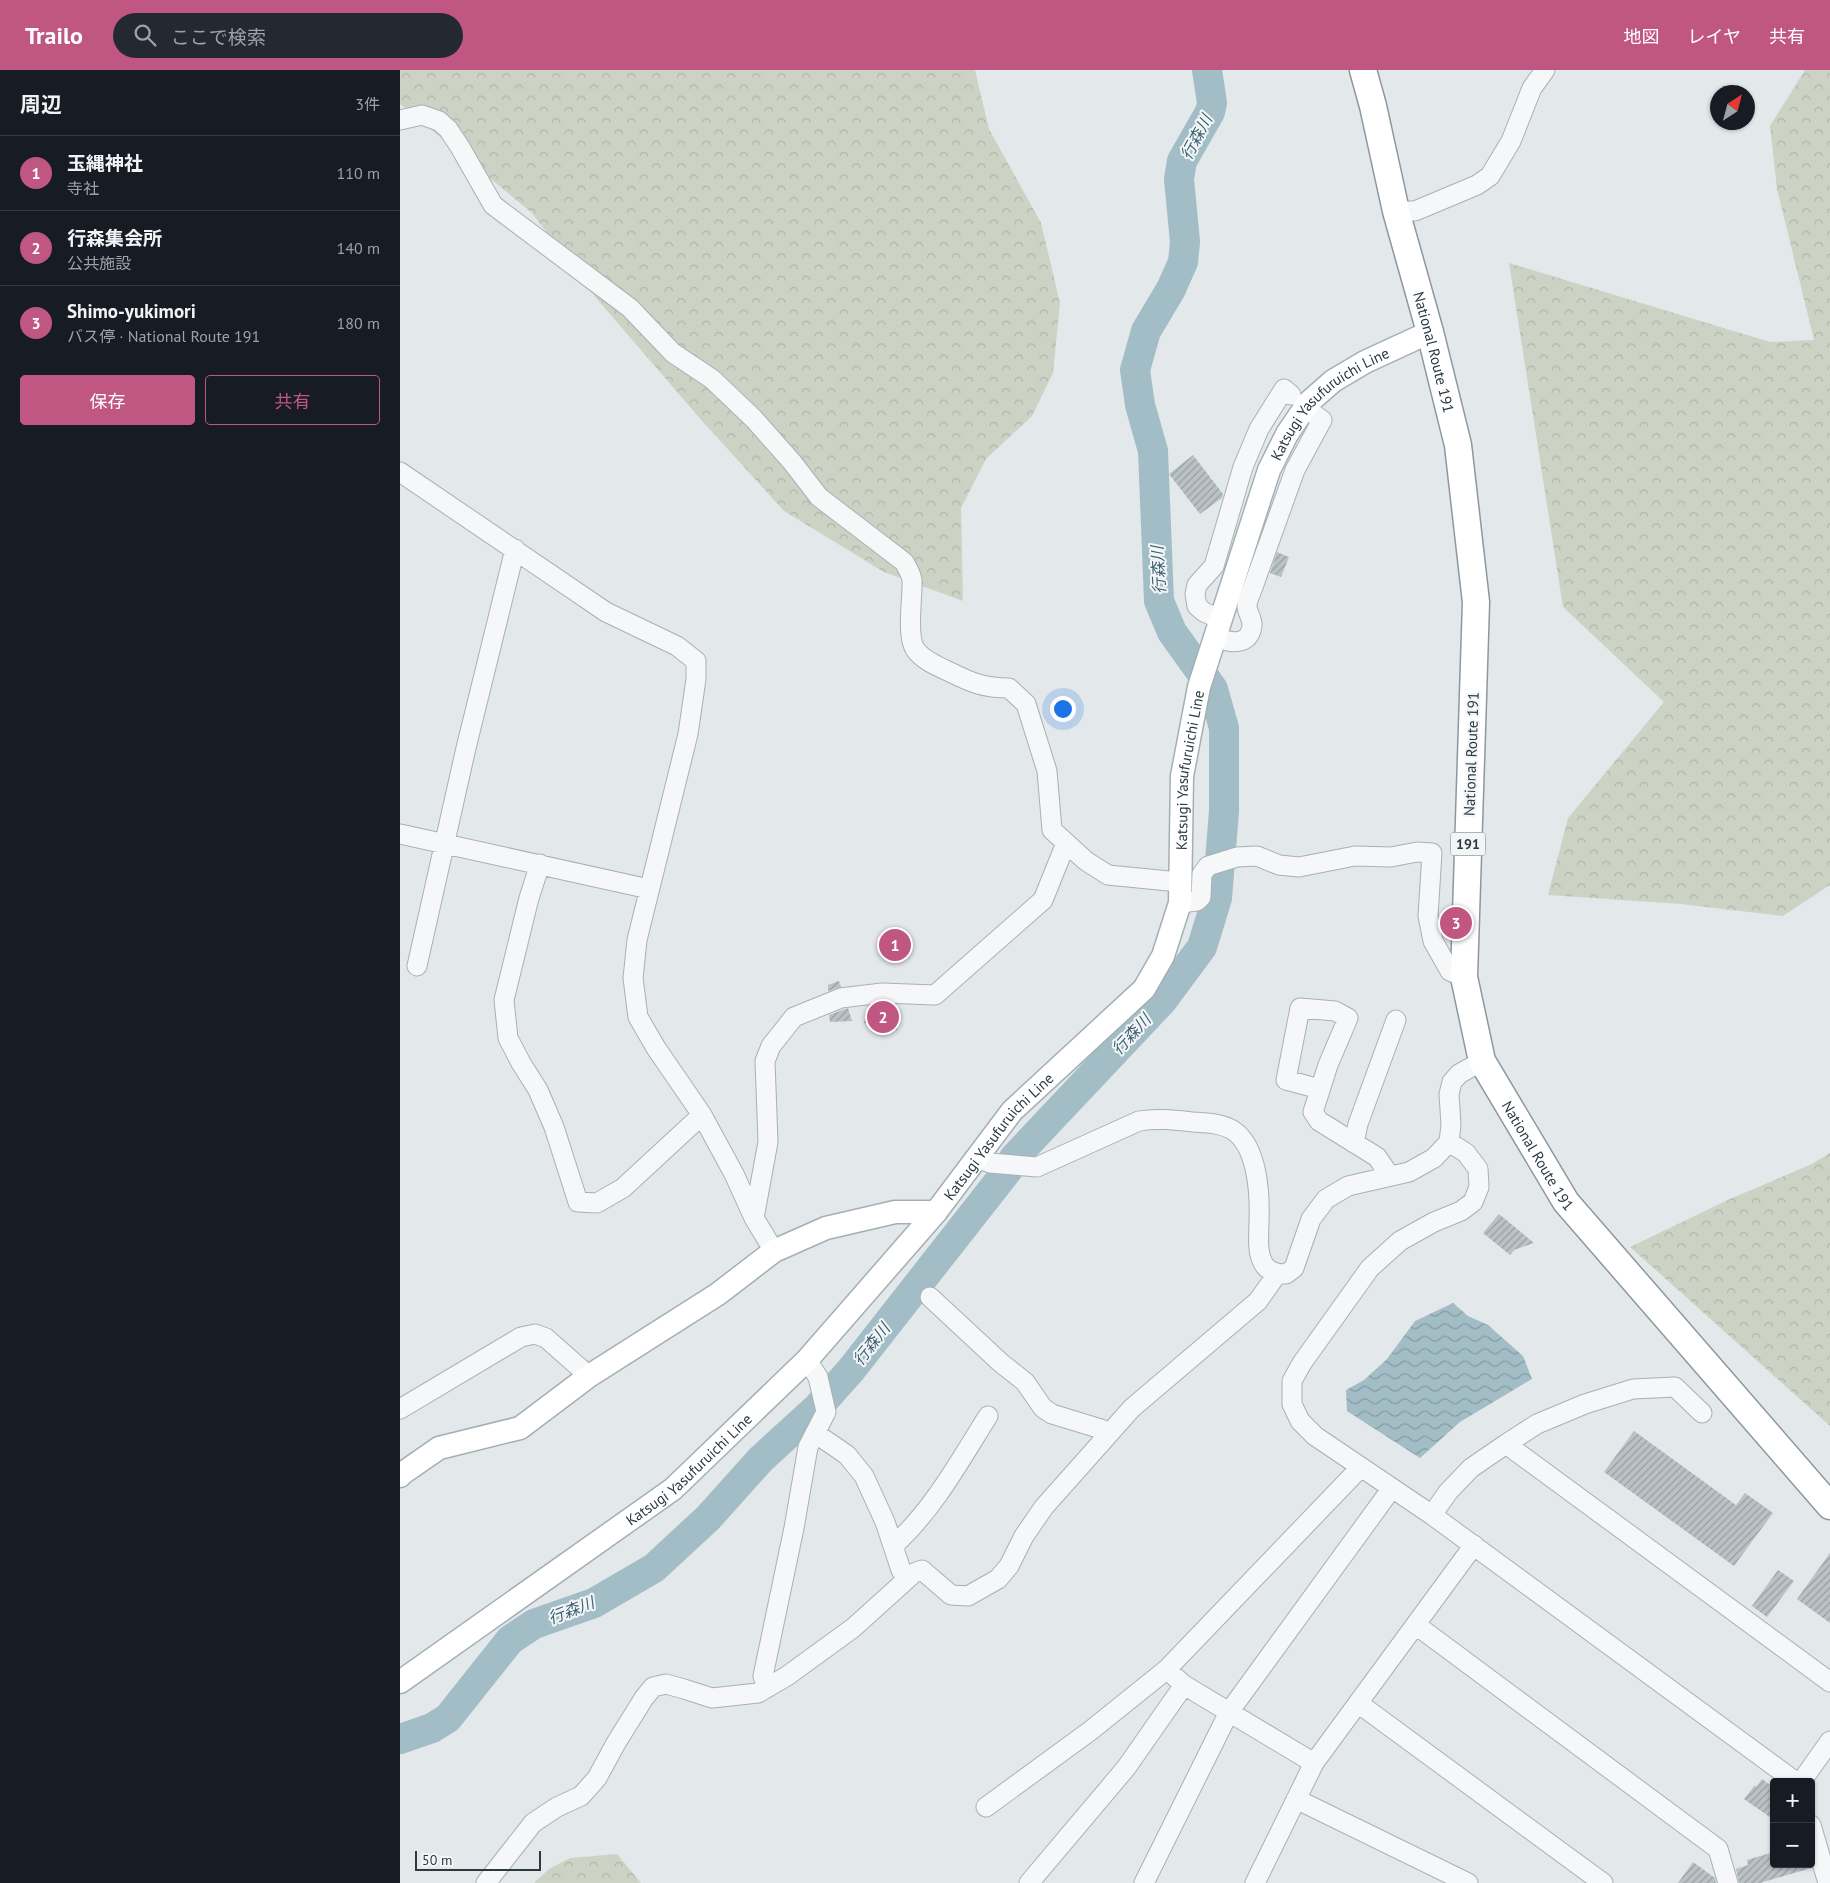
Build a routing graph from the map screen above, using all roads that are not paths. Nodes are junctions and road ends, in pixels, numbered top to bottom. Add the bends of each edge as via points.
1 (1363, 70) edge
2 (1545, 70) edge
3 (400, 120) edge
4 (1396, 211) junction
5 (1430, 332) junction
6 (1291, 395) dead end
7 (1315, 415) dead end
8 (400, 472) edge
9 (515, 549) junction
10 (1215, 633) junction
11 (400, 834) edge
12 (1066, 843) junction
13 (445, 844) junction
14 (540, 864) junction
15 (649, 889) junction
16 (1180, 892) junction
17 (417, 966) dead end
18 (1464, 977) junction
19 (1396, 1020) dead end
20 (1482, 1061) junction
21 (1320, 1089) junction
22 (702, 1115) junction
23 (1449, 1142) junction
24 (1354, 1143) junction
25 (977, 1158) junction
26 (1390, 1176) junction
27 (936, 1212) junction
28 (754, 1218) junction
29 (774, 1251) junction
30 (1277, 1274) junction
31 (930, 1297) dead end
32 (807, 1360) junction
33 (588, 1376) junction
34 (400, 1409) edge
35 (1702, 1413) dead end
36 (988, 1416) dead end
37 (815, 1433) junction
38 (1108, 1434) junction
39 (1506, 1444) junction
40 (1361, 1467) junction
41 (400, 1476) edge
42 (1392, 1488) junction
43 (1830, 1506) edge
44 (1432, 1515) junction
45 (893, 1546) junction
46 (1474, 1546) junction
47 (907, 1579) junction
48 (1416, 1625) junction
49 (1166, 1670) junction
50 (400, 1682) edge
51 (1830, 1682) edge
52 (1184, 1685) junction
53 (767, 1688) junction
54 (1358, 1703) junction
55 (1229, 1712) junction
56 (1830, 1741) edge
57 (1314, 1763) junction
58 (1791, 1778) edge
59 (1803, 1778) edge
60 (1296, 1799) junction
61 (986, 1807) dead end
62 (1815, 1839) edge
63 (486, 1883) edge
64 (1028, 1883) edge
65 (1144, 1883) edge
66 (1255, 1883) edge
67 (1468, 1883) edge
68 (1603, 1883) edge
69 (1728, 1883) edge
70 (1828, 1883) edge

1 - 4 highway, National Route 191 / 191
2 - 4 street via 1532,88 1511,141 1490,176 1477,185 1415,210
3 - 12 street via 422,116 448,129 493,205 630,308 673,353 712,378 753,418 819,496 904,562 912,578 910,598 914,648 938,667 972,682 990,688 1009,688 1026,704 1047,772 1052,830
4 - 5 highway, National Route 191 / 191
5 - 10 main road, Katsugi Yasufuruichi Line via 1333,380 1308,403 1287,434 1269,470
5 - 18 highway, National Route 191 / 191 via 1458,445 1476,602
6 - 10 street via 1284,389 1259,429 1243,466 1214,566 1197,584 1198,606
7 - 10 street via 1322,420 1295,470 1247,606 1252,625 1249,633 1242,641 1231,643
8 - 9 street
9 - 13 street
9 - 15 street via 606,612 677,646 696,661 688,734
10 - 16 main road, Katsugi Yasufuruichi Line via 1199,688 1182,776
11 - 13 street
12 - 16 street via 1108,875
12 - 28 street via 1043,900 935,995 882,993 841,998 794,1017 771,1046 764,1061 768,1142
13 - 14 street
13 - 17 street
14 - 15 street
14 - 22 street via 504,1000 508,1038 538,1090 554,1127 578,1202 597,1203 623,1188
15 - 22 street via 637,940 633,978 638,1018
16 - 18 street via 1197,901 1201,897 1202,874 1208,866 1237,857 1257,856 1279,865 1299,867 1355,856 1432,853 1428,916 1434,941 1450,971
16 - 25 main road, Katsugi Yasufuruichi Line via 1163,956 1144,989 1012,1111
18 - 20 highway, National Route 191 / 191
19 - 24 street
20 - 23 street via 1459,1074 1452,1082
20 - 43 highway, National Route 191 / 191 via 1566,1202
21 - 21 street via 1286,1080 1300,1008 1335,1011 1348,1018
21 - 24 street via 1313,1112 1319,1121
22 - 28 street
23 - 26 street via 1434,1158 1409,1172
23 - 40 street via 1466,1153 1478,1169 1479,1187 1473,1202 1461,1212 1434,1222 1400,1241 1370,1268 1292,1381 1292,1404 1300,1421 1315,1436
24 - 26 street via 1377,1157
25 - 27 main road, Katsugi Yasufuruichi Line
25 - 30 street via 990,1163 1037,1167 1139,1120 1158,1118 1222,1125 1244,1142 1254,1164 1259,1191 1259,1249 1265,1266
26 - 30 street via 1348,1186 1326,1199 1311,1219 1294,1268 1286,1274
27 - 29 main road, Katsugi Yasufuruichi Line via 895,1212 826,1228
27 - 32 main road, Katsugi Yasufuruichi Line
28 - 29 street
29 - 33 main road, Katsugi Yasufuruichi Line via 718,1294
30 - 38 street via 1258,1301 1132,1408
31 - 38 street via 1025,1382 1042,1408
32 - 37 street via 819,1381 826,1412
32 - 50 main road, Katsugi Yasufuruichi Line via 673,1489
33 - 34 street via 546,1338 535,1334 521,1337
33 - 41 main road, Katsugi Yasufuruichi Line via 520,1428 439,1448
35 - 39 street via 1675,1388 1633,1389 1537,1424
36 - 45 street via 945,1485 911,1530
37 - 45 street via 847,1455 864,1476
37 - 53 street via 808,1447 763,1676
38 - 47 street via 1044,1506 998,1579 968,1596 951,1595 922,1570
39 - 44 street via 1471,1468
39 - 51 street
40 - 42 street
40 - 49 street
42 - 44 street
42 - 55 street
44 - 46 street
45 - 47 street via 900,1570
46 - 48 street
46 - 58 street
47 - 53 street via 853,1628
48 - 54 street
48 - 69 street via 1718,1849
49 - 52 street
49 - 61 street via 1090,1732
52 - 55 street
52 - 64 street via 1126,1768
53 - 63 street via 758,1693 712,1698 666,1684 653,1687 597,1778 581,1796 533,1822
54 - 57 street
54 - 68 street
55 - 57 street
55 - 65 street
56 - 59 street
57 - 60 street
60 - 66 street
60 - 67 street
62 - 70 street

